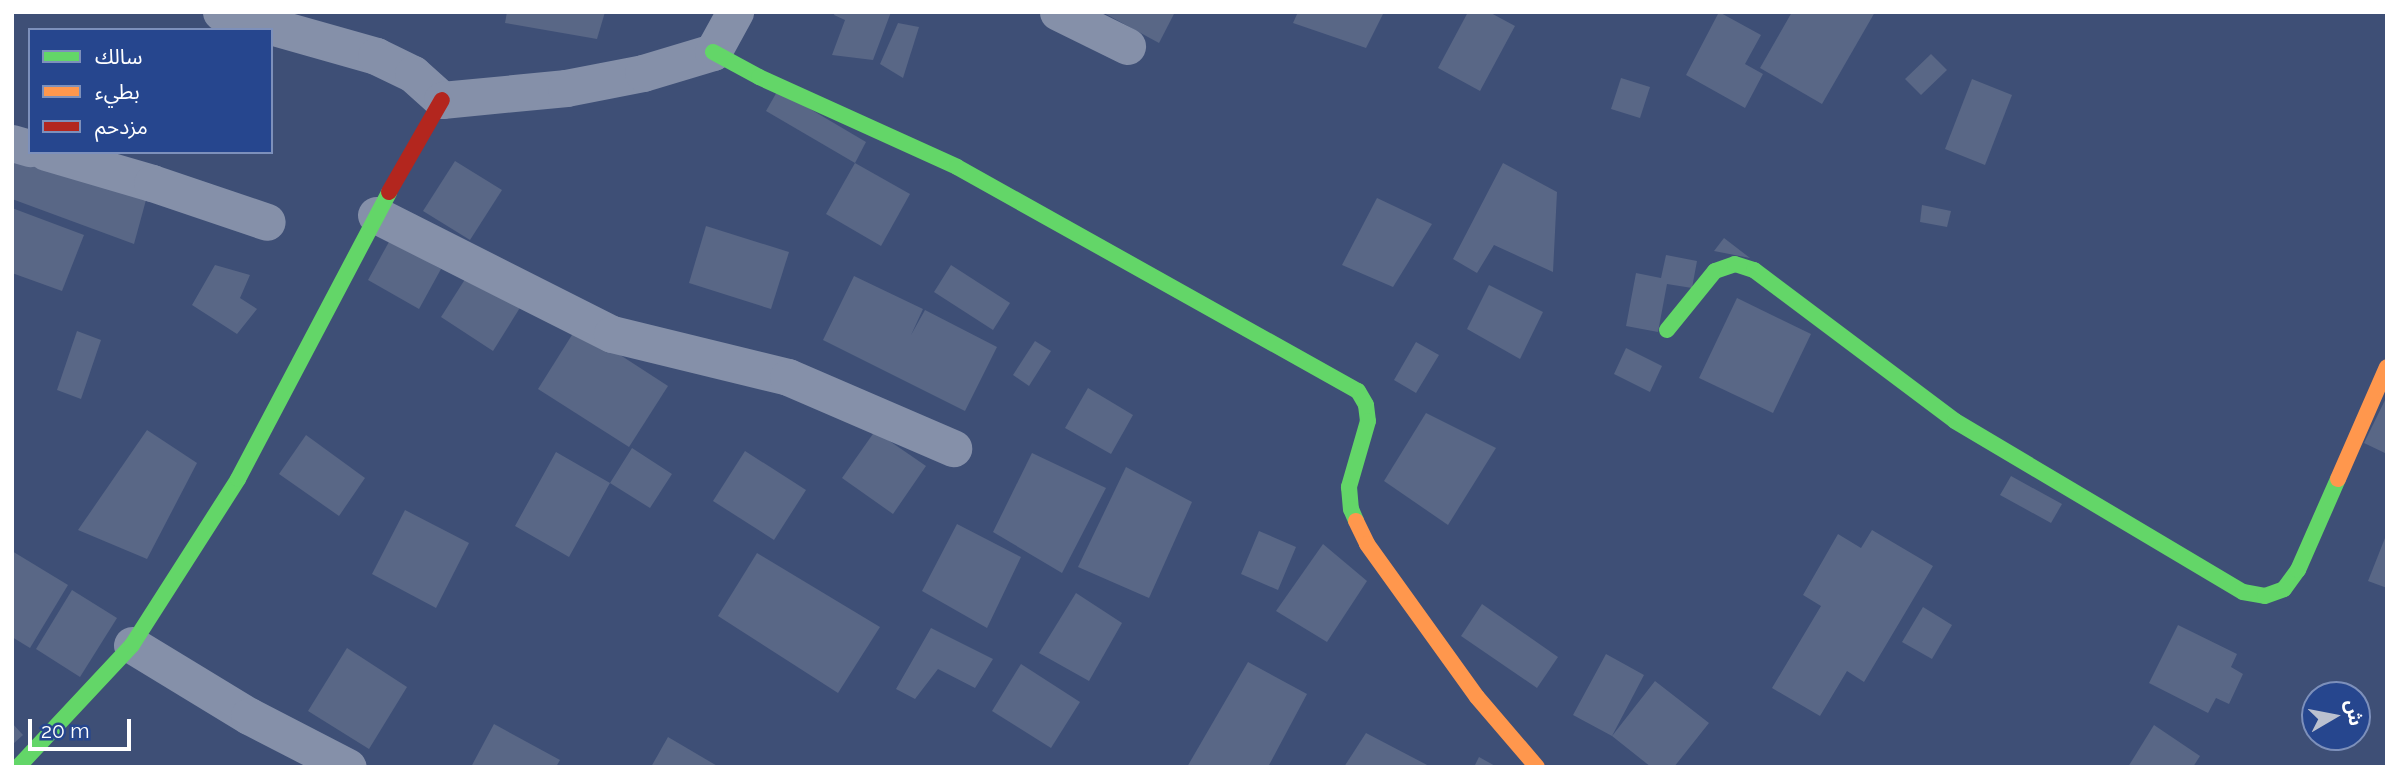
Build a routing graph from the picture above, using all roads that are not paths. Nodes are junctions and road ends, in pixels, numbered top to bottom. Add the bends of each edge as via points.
1 (221, 12) edge
2 (734, 12) edge
3 (1058, 12) edge
4 (1127, 46) dead end
5 (713, 52) junction
6 (442, 100) junction
7 (53, 154) edge
8 (376, 215) junction
9 (267, 222) dead end
10 (1667, 330) dead end
11 (2387, 367) edge
12 (953, 449) dead end
13 (132, 645) junction
14 (18, 767) edge
15 (348, 767) edge
16 (1537, 767) edge

1 - 6 street via 376,56 413,74
2 - 5 street
3 - 4 street
5 - 6 street via 643,73 566,88
5 - 16 street via 957,167 1357,391 1366,405 1368,421 1349,488 1350,509 1367,544 1477,697
6 - 8 street
7 - 9 street
8 - 12 street via 612,334 788,377
8 - 13 street via 238,479
10 - 11 street via 1715,271 1735,264 1754,270 1955,421 2243,592 2264,596 2284,589 2298,570
13 - 14 street
13 - 15 street via 249,716

